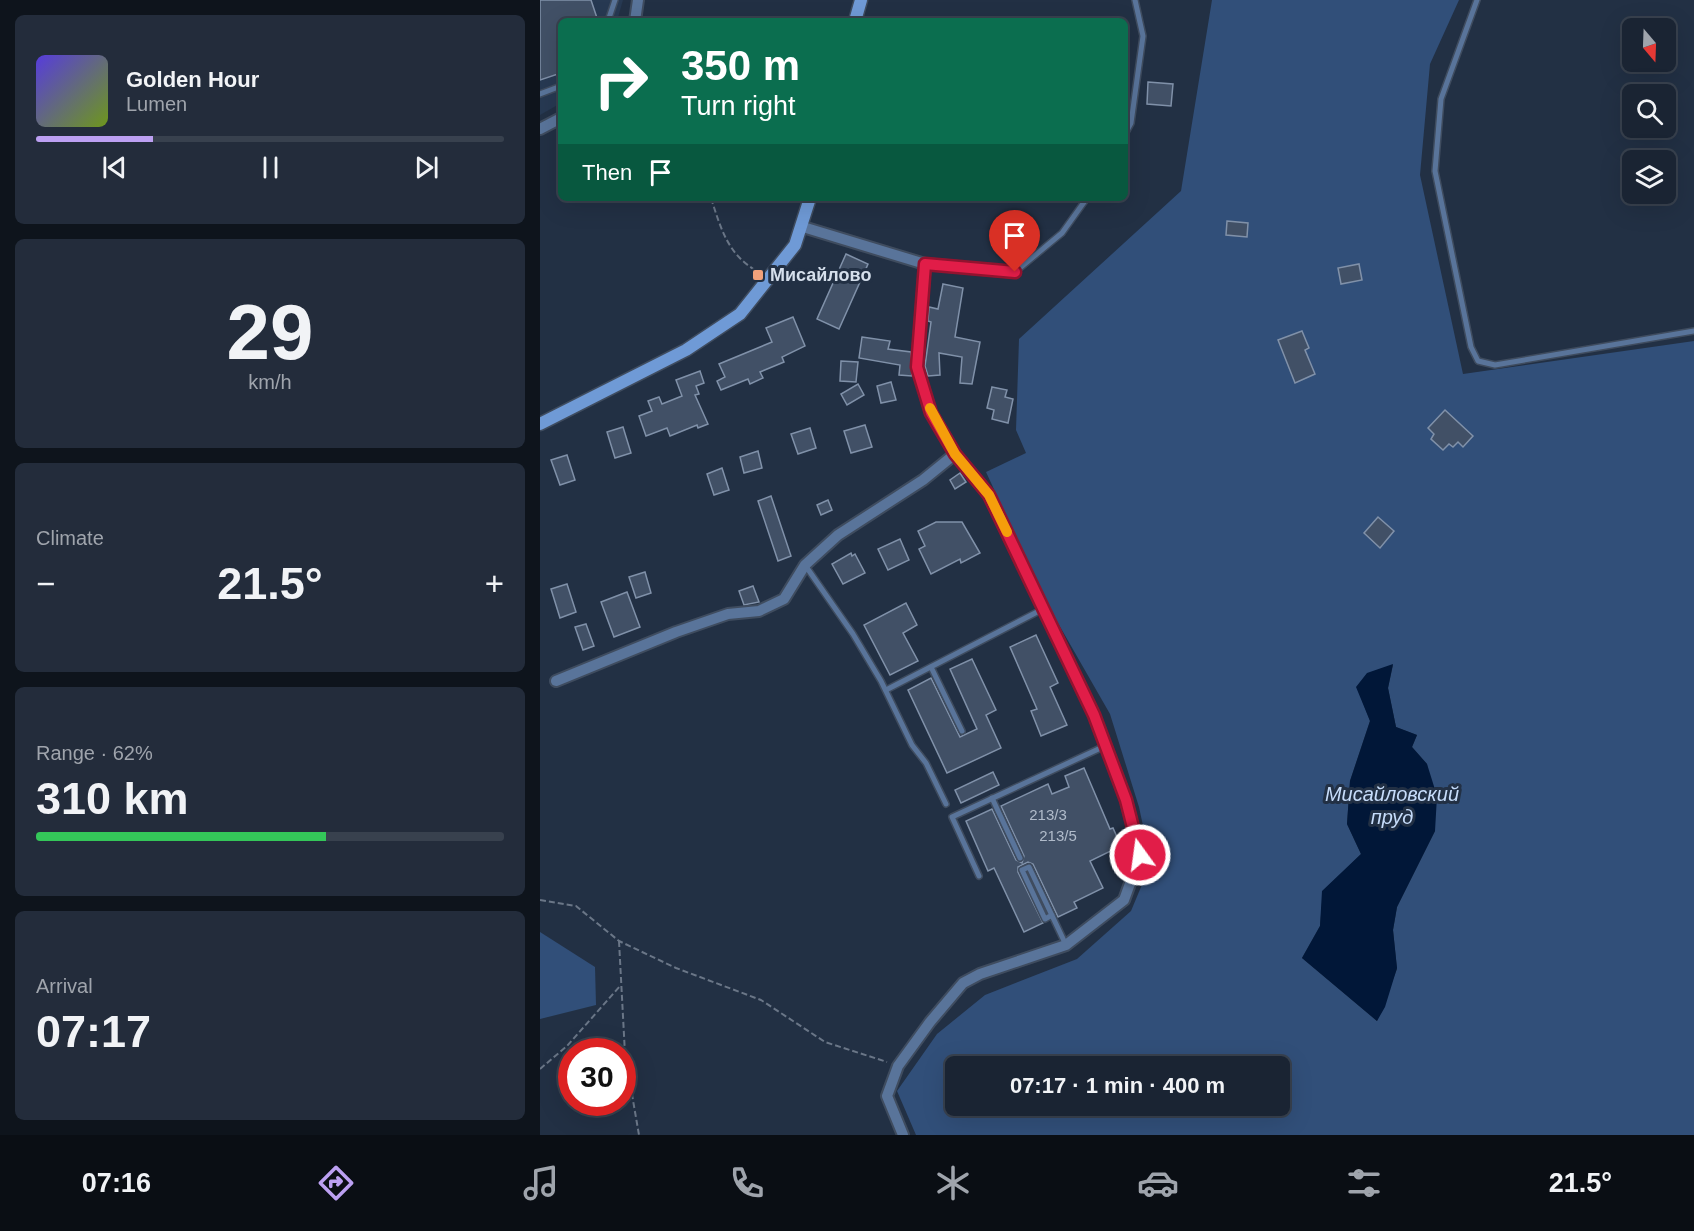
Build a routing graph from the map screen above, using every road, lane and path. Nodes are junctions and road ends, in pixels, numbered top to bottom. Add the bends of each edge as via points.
1 (615, 0) edge
2 (638, 0) edge
3 (861, 0) edge
4 (1135, 0) edge
5 (1477, 0) edge
6 (609, 18) edge
7 (635, 18) edge
8 (856, 18) edge
9 (558, 87) edge
10 (540, 94) edge
11 (558, 120) edge
12 (1128, 128) edge
13 (540, 129) edge
14 (712, 201) edge
15 (809, 201) edge
16 (1085, 201) edge
17 (803, 227) junction
18 (925, 264) junction
19 (766, 266) dead end
20 (1015, 272) joint
21 (1694, 331) edge
22 (540, 424) edge
23 (955, 454) junction
24 (806, 565) junction
25 (1043, 609) junction
26 (931, 667) junction
27 (556, 681) dead end
28 (886, 690) junction
29 (962, 731) dead end
30 (1106, 746) junction
31 (992, 798) junction
32 (946, 804) dead end
33 (1020, 858) dead end
34 (979, 876) dead end
35 (540, 900) edge
36 (1052, 915) junction
37 (619, 941) junction
38 (1066, 945) junction
39 (621, 985) junction
40 (898, 1066) junction
41 (540, 1069) edge
42 (639, 1135) edge
43 (903, 1135) edge

1 - 6 lane
2 - 7 street
3 - 8 main road
4 - 12 lane via 1143,36
5 - 21 lane via 1442,99 1435,171 1470,347 1478,361 1495,364
9 - 10 lane
11 - 13 street
14 - 19 path via 726,242 736,256 757,271
15 - 17 main road
16 - 20 lane via 1062,233
17 - 18 street
17 - 22 main road via 786,258 740,314 686,350
18 - 20 street
18 - 23 street via 917,367 931,413
23 - 24 street via 923,480 838,535
23 - 25 street via 989,495
24 - 27 street via 784,599 759,611 717,617
24 - 28 lane
25 - 26 lane
25 - 30 street
26 - 28 lane
26 - 29 lane
28 - 32 lane
30 - 31 lane
30 - 38 street via 1126,800 1140,855 1124,900
31 - 33 lane
31 - 34 lane via 952,817
35 - 37 path via 576,906
36 - 36 lane via 1029,867 1023,870 1045,919
36 - 38 lane
37 - 39 path
37 - 40 path via 676,968 761,1000 825,1042
38 - 40 street via 963,983
39 - 41 path via 567,1046
39 - 42 path via 626,1054
40 - 43 street via 887,1096

